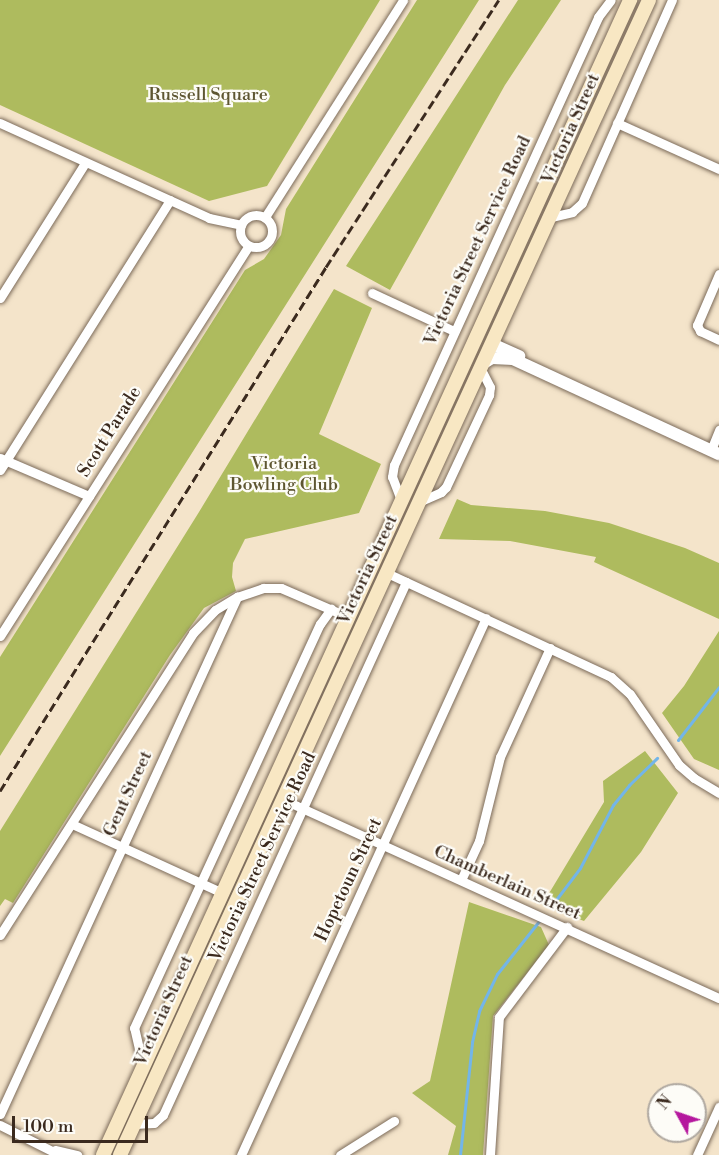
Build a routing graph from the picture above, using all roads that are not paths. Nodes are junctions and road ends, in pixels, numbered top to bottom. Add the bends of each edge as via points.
1 (403, 0) edge
2 (611, 0) edge
3 (630, 0) edge
4 (649, 0) edge
5 (669, 1) edge
6 (0, 123) edge
7 (617, 123) junction
8 (85, 163) junction
9 (719, 169) edge
10 (170, 200) junction
11 (265, 217) junction
12 (551, 217) junction
13 (241, 225) junction
14 (248, 246) junction
15 (719, 274) edge
16 (372, 293) dead end
17 (0, 298) edge
18 (454, 331) junction
19 (719, 340) edge
20 (492, 344) junction
21 (470, 351) junction
22 (482, 366) junction
23 (561, 381) junction
24 (719, 430) edge
25 (715, 452) edge
26 (3, 459) edge
27 (0, 470) edge
28 (89, 496) junction
29 (401, 500) junction
30 (372, 566) junction
31 (387, 573) junction
32 (406, 582) junction
33 (237, 597) junction
34 (331, 609) junction
35 (348, 618) junction
36 (486, 618) junction
37 (0, 636) edge
38 (550, 648) junction
39 (719, 793) edge
40 (282, 799) junction
41 (304, 809) junction
42 (72, 824) junction
43 (383, 845) junction
44 (122, 847) junction
45 (461, 880) junction
46 (202, 884) junction
47 (223, 893) junction
48 (567, 927) junction
49 (0, 934) edge
50 (719, 998) edge
51 (143, 1066) junction
52 (719, 1107) edge
53 (0, 1114) edge
54 (394, 1121) dead end
55 (716, 1122) edge
56 (133, 1124) junction
57 (0, 1125) edge
58 (50, 1148) junction
59 (60, 1155) edge
60 (77, 1155) edge
61 (103, 1155) edge
62 (120, 1155) edge
63 (242, 1155) edge
64 (340, 1155) edge
65 (490, 1155) edge
66 (697, 1155) edge

1 - 11 street
2 - 18 street, Victoria Street Service Road via 598,17
3 - 21 main road, Victoria Street
4 - 12 main road, Victoria Street
5 - 7 street
6 - 8 street
7 - 9 street
7 - 12 street via 579,207
8 - 10 street
8 - 17 street
10 - 13 street via 209,218
10 - 26 street
11 - 13 street via 250,215
11 - 14 street via 272,236 258,247
12 - 20 main road, Victoria Street
13 - 14 street via 240,235
14 - 28 street, Scott Parade
15 - 19 street via 697,325 700,331
16 - 18 street
18 - 29 street, Victoria Street Service Road via 393,468 392,477
20 - 21 main road
20 - 22 main road, Victoria Street
20 - 23 street
21 - 29 main road, Victoria Street
22 - 23 street via 491,358 509,358
22 - 31 main road, Victoria Street
23 - 25 street
24 - 25 street
26 - 27 street
26 - 28 street
28 - 37 street, Scott Parade
29 - 30 main road, Victoria Street
30 - 31 main road
30 - 35 main road, Victoria Street
31 - 32 street
31 - 40 main road, Victoria Street
32 - 36 street
32 - 41 street, Victoria Street Service Road
33 - 34 street via 278,587
33 - 42 street via 215,610 193,633
33 - 44 street, Gent Street
34 - 35 street
34 - 46 street via 320,624
35 - 47 main road, Victoria Street
36 - 38 street
36 - 43 street, Hopetoun Street
38 - 39 street via 620,684 676,762
38 - 45 street via 500,757 479,841
40 - 41 street, Chamberlain Street
40 - 56 main road, Victoria Street
41 - 43 street, Chamberlain Street
41 - 56 street, Victoria Street Service Road via 163,1115 154,1123
42 - 44 street
42 - 49 street
43 - 45 street, Chamberlain Street
43 - 63 street, Hopetoun Street
44 - 46 street
44 - 53 street, Gent Street
45 - 48 street, Chamberlain Street
46 - 47 street
46 - 51 street via 134,1028
47 - 51 main road, Victoria Street
48 - 50 street, Chamberlain Street
48 - 65 street via 499,1017
51 - 61 main road, Victoria Street
52 - 55 street
54 - 64 street
55 - 66 street
56 - 62 main road, Victoria Street
57 - 58 street
58 - 59 street
58 - 60 street

